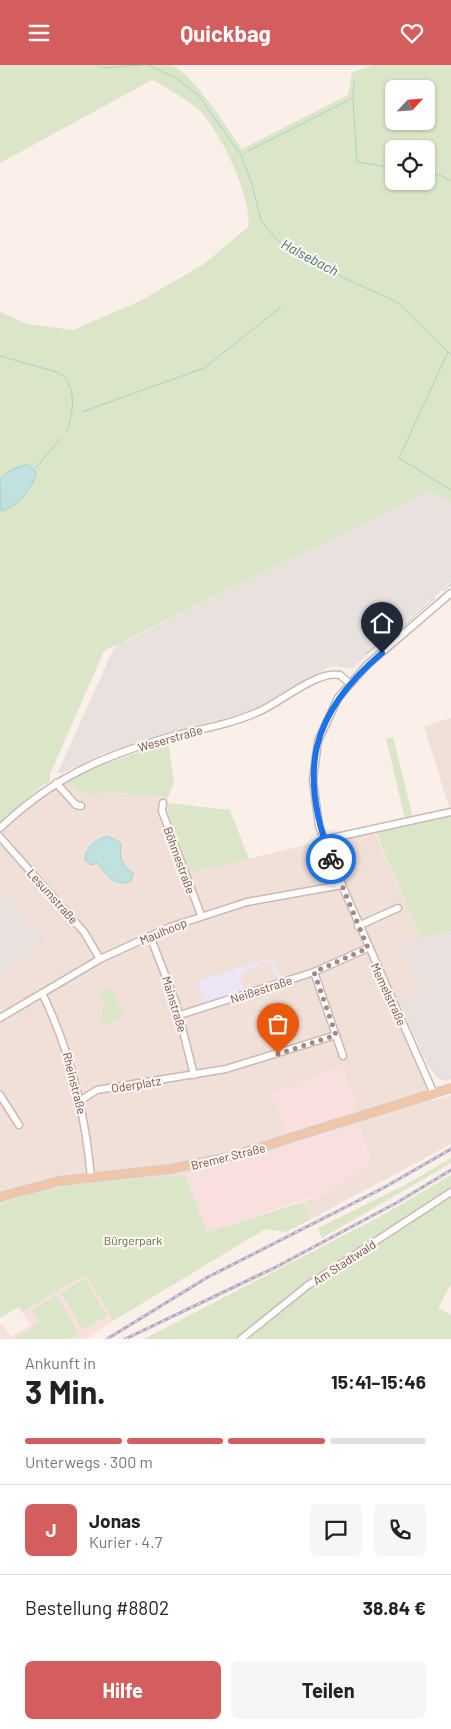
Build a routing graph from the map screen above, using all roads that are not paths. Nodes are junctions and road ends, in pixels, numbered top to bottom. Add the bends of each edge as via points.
1 (451, 593) edge
2 (349, 683) junction
3 (56, 783) junction
4 (163, 803) dead end
5 (81, 806) dead end
6 (451, 812) edge
7 (0, 828) edge
8 (0, 837) edge
9 (332, 839) dead end
10 (342, 885) junction
11 (398, 909) dead end
12 (201, 915) junction
13 (358, 926) junction
14 (150, 936) junction
15 (368, 948) junction
16 (100, 959) junction
17 (314, 972) junction
18 (42, 993) junction
19 (180, 1015) junction
20 (0, 1017) edge
21 (336, 1035) junction
22 (343, 1056) dead end
23 (194, 1075) junction
24 (451, 1088) edge
25 (434, 1094) junction
26 (0, 1095) edge
27 (81, 1100) junction
28 (19, 1125) dead end
29 (91, 1177) junction
30 (451, 1192) edge
31 (0, 1197) edge
32 (241, 1339) edge

1 - 2 street, Memelstraße
2 - 3 street, Weserstraße via 340,675 325,675 259,711 104,759
2 - 10 street, Memelstraße via 322,731 313,780 319,826
3 - 5 street via 76,805
3 - 7 street, Weserstraße
4 - 12 street, Böhmestraße via 162,811
6 - 9 street
8 - 16 street, Lesumstraße via 84,932
10 - 12 street, Maulhoop via 247,902
10 - 13 street, Memelstraße
11 - 13 street
12 - 14 street, Maulhoop
13 - 15 street, Memelstraße
14 - 16 street, Maulhoop
14 - 19 street, Mainstraße
15 - 17 street, Neißestraße
15 - 25 street, Memelstraße
16 - 18 street, Maulhoop
17 - 19 street, Neißestraße
17 - 21 street
18 - 20 street, Maulhoop
18 - 27 street, Rheinstraße via 64,1040
19 - 23 street, Mainstraße
21 - 22 street
21 - 23 street, Oderplatz via 226,1069
23 - 27 street, Oderplatz via 97,1090
24 - 25 main road, Bremer Straße
25 - 29 main road, Bremer Straße via 229,1157 170,1169
26 - 28 street
27 - 29 street, Rheinstraße
29 - 31 main road, Bremer Straße via 34,1186
30 - 32 street, Am Stadtwald via 314,1281

